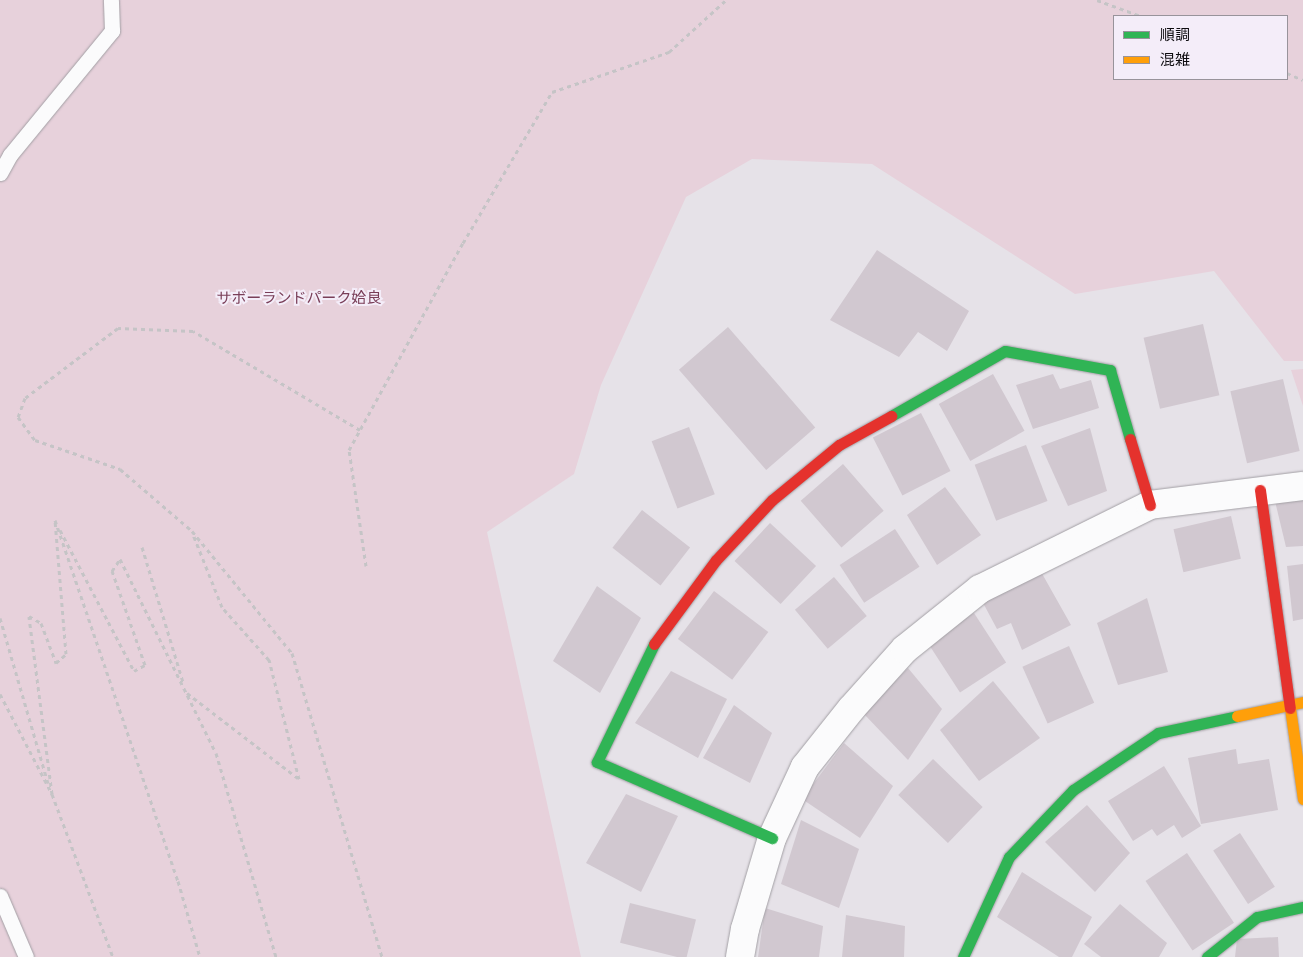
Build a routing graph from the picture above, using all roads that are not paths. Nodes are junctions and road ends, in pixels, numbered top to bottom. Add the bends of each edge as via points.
1 (111, 0) edge
2 (0, 173) edge
3 (1303, 486) edge
4 (1260, 490) junction
5 (1150, 505) junction
6 (1297, 703) edge
7 (1303, 799) edge
8 (772, 838) junction
9 (0, 896) edge
10 (1303, 907) edge
11 (26, 957) edge
12 (740, 957) edge
13 (963, 957) edge
14 (1207, 957) edge

1 - 2 lane via 112,31 10,155
3 - 4 street
4 - 5 street
4 - 6 street
5 - 8 street via 980,589 904,649 805,767
5 - 8 street via 1110,370 1005,351 839,445 772,500 716,560 659,635 597,762
6 - 7 street
6 - 13 street via 1158,733 1073,790 1010,857
8 - 12 street
9 - 11 lane
10 - 14 street via 1257,917

